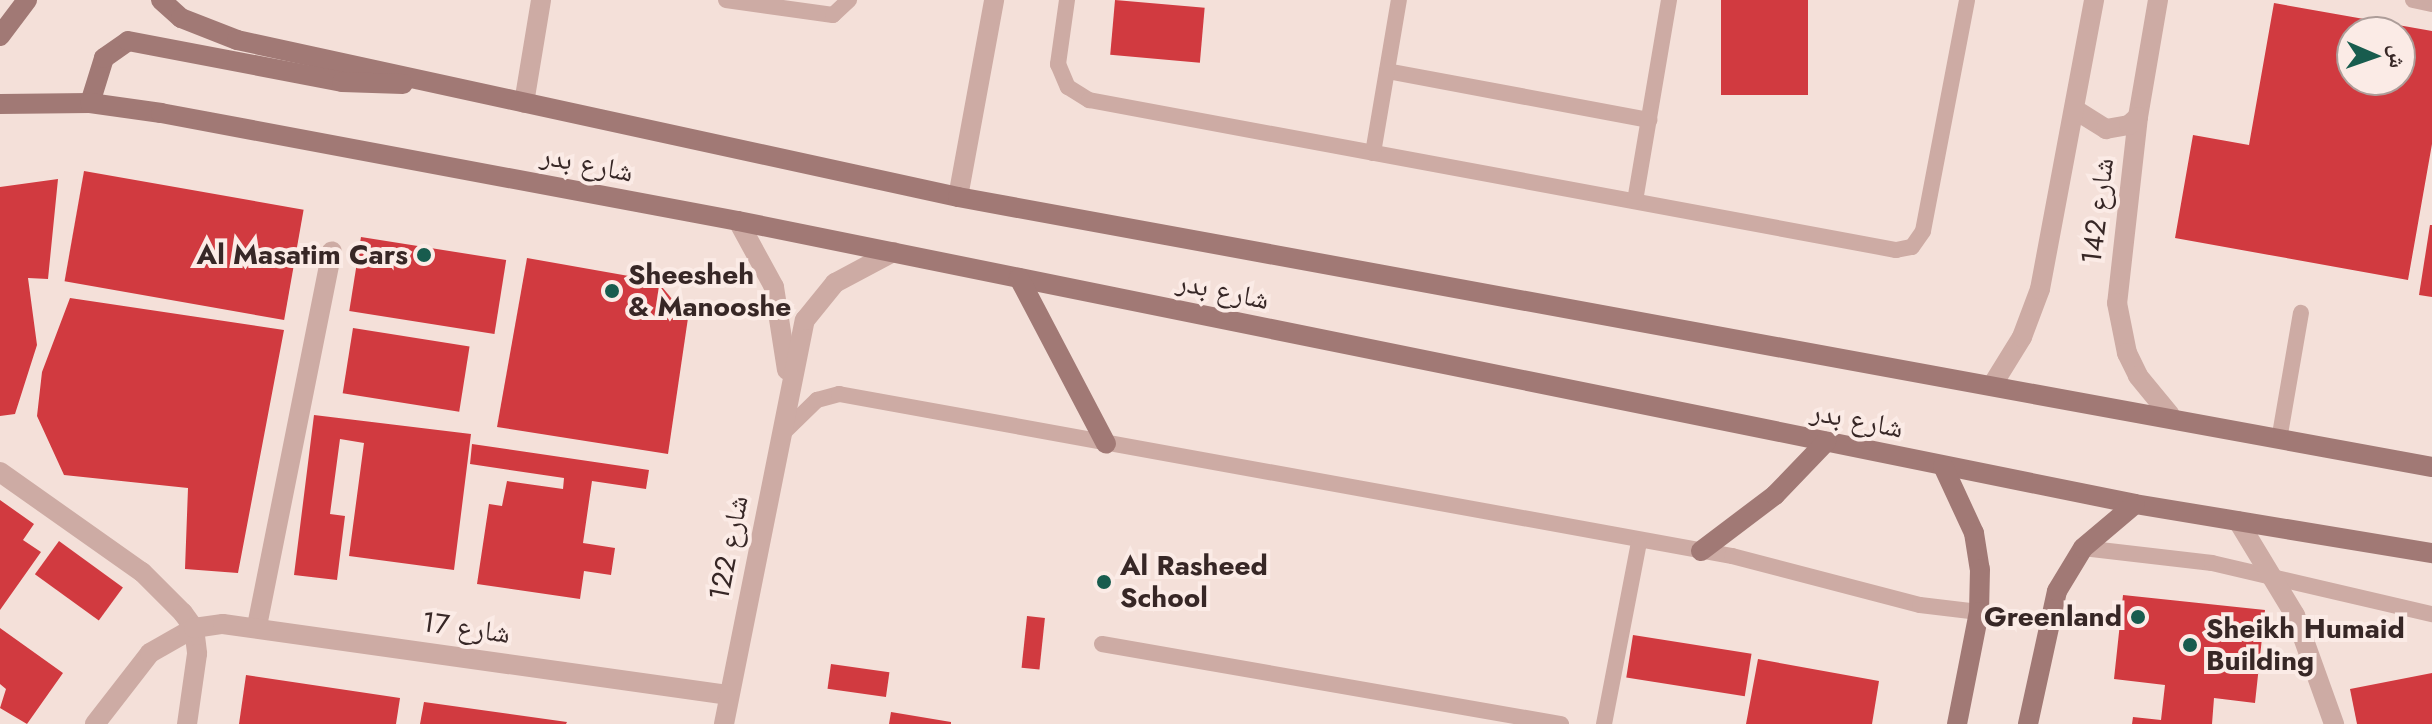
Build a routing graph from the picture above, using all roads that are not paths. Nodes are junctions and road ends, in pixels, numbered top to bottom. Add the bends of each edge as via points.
1 (27, 0) edge
2 (161, 0) edge
3 (541, 0) edge
4 (726, 0) edge
5 (849, 0) edge
6 (994, 0) edge
7 (1067, 0) edge
8 (1399, 0) edge
9 (1669, 0) edge
10 (1967, 0) edge
11 (2094, 0) edge
12 (2158, 0) edge
13 (2413, 0) edge
14 (2432, 4) edge
15 (0, 36) edge
16 (1387, 71) junction
17 (423, 81) junction
18 (90, 103) junction
19 (524, 103) junction
20 (0, 104) edge
21 (2074, 109) junction
22 (2138, 117) junction
23 (1649, 120) junction
24 (1373, 153) junction
25 (958, 197) junction
26 (1635, 201) junction
27 (738, 221) junction
28 (332, 251) dead end
29 (893, 252) junction
30 (1019, 278) junction
31 (2301, 313) dead end
32 (789, 382) junction
33 (1993, 384) junction
34 (2170, 415) junction
35 (778, 439) junction
36 (2279, 440) junction
37 (1826, 442) junction
38 (1106, 444) junction
39 (1943, 466) junction
40 (2432, 467) edge
41 (0, 472) edge
42 (2135, 504) junction
43 (2238, 521) junction
44 (1639, 543) junction
45 (2083, 548) junction
46 (1701, 551) junction
47 (2432, 553) edge
48 (2279, 583) junction
49 (1979, 612) junction
50 (2432, 614) edge
51 (257, 626) junction
52 (194, 628) junction
53 (1102, 644) dead end
54 (729, 695) junction
55 (95, 724) edge
56 (187, 724) edge
57 (724, 724) edge
58 (1561, 724) edge
59 (1604, 724) edge
60 (1957, 724) edge
61 (2028, 724) edge
62 (2334, 724) edge

1 - 15 main road
2 - 17 main road, شارع بدر via 208,32
3 - 19 street
4 - 5 lane via 833,15
6 - 25 street
7 - 24 lane via 1058,64 1078,95
8 - 16 lane
9 - 23 lane
10 - 26 lane via 1923,231 1912,247 1896,250
11 - 21 street, شارع 142
12 - 22 street, شارع 142
13 - 14 lane
16 - 23 lane
16 - 24 lane
17 - 18 main road via 342,82 128,41 104,58
17 - 19 main road, شارع بدر
18 - 20 main road, شارع بدر
18 - 27 main road, شارع بدر
19 - 25 main road, شارع بدر
21 - 22 street via 2106,129 2129,125
21 - 33 street, شارع 142 via 2040,289 2022,337
22 - 34 street, شارع 142 via 2117,303 2127,353 2138,376
23 - 26 lane
24 - 26 lane
25 - 33 main road, شارع بدر
27 - 29 main road, شارع بدر
27 - 32 street, شارع 122 via 774,287
28 - 51 street
29 - 30 main road, شارع بدر
29 - 32 street, شارع 122 via 854,269 819,301 805,320
30 - 37 main road, شارع بدر
30 - 38 main road
31 - 36 lane
32 - 35 street, شارع 122
33 - 34 main road, شارع بدر
34 - 36 main road, شارع بدر
35 - 38 lane via 817,400 839,394
35 - 54 street, شارع 122
36 - 40 main road, شارع بدر
37 - 39 main road, شارع بدر
37 - 46 main road via 1775,495
38 - 44 lane
39 - 42 main road, شارع بدر
39 - 49 main road via 1974,533
41 - 52 street via 142,572
42 - 43 main road, شارع بدر
42 - 45 main road
43 - 47 main road, شارع بدر
43 - 48 street
44 - 46 lane
44 - 59 lane
45 - 48 lane via 2180,557
45 - 61 main road via 2048,615
46 - 49 lane via 1920,605
48 - 50 lane
48 - 62 street via 2314,657
49 - 60 main road
51 - 52 street, شارع 17
51 - 54 street, شارع 17
52 - 55 street via 150,653
52 - 56 street via 197,654
53 - 58 lane
54 - 57 street, شارع 122

